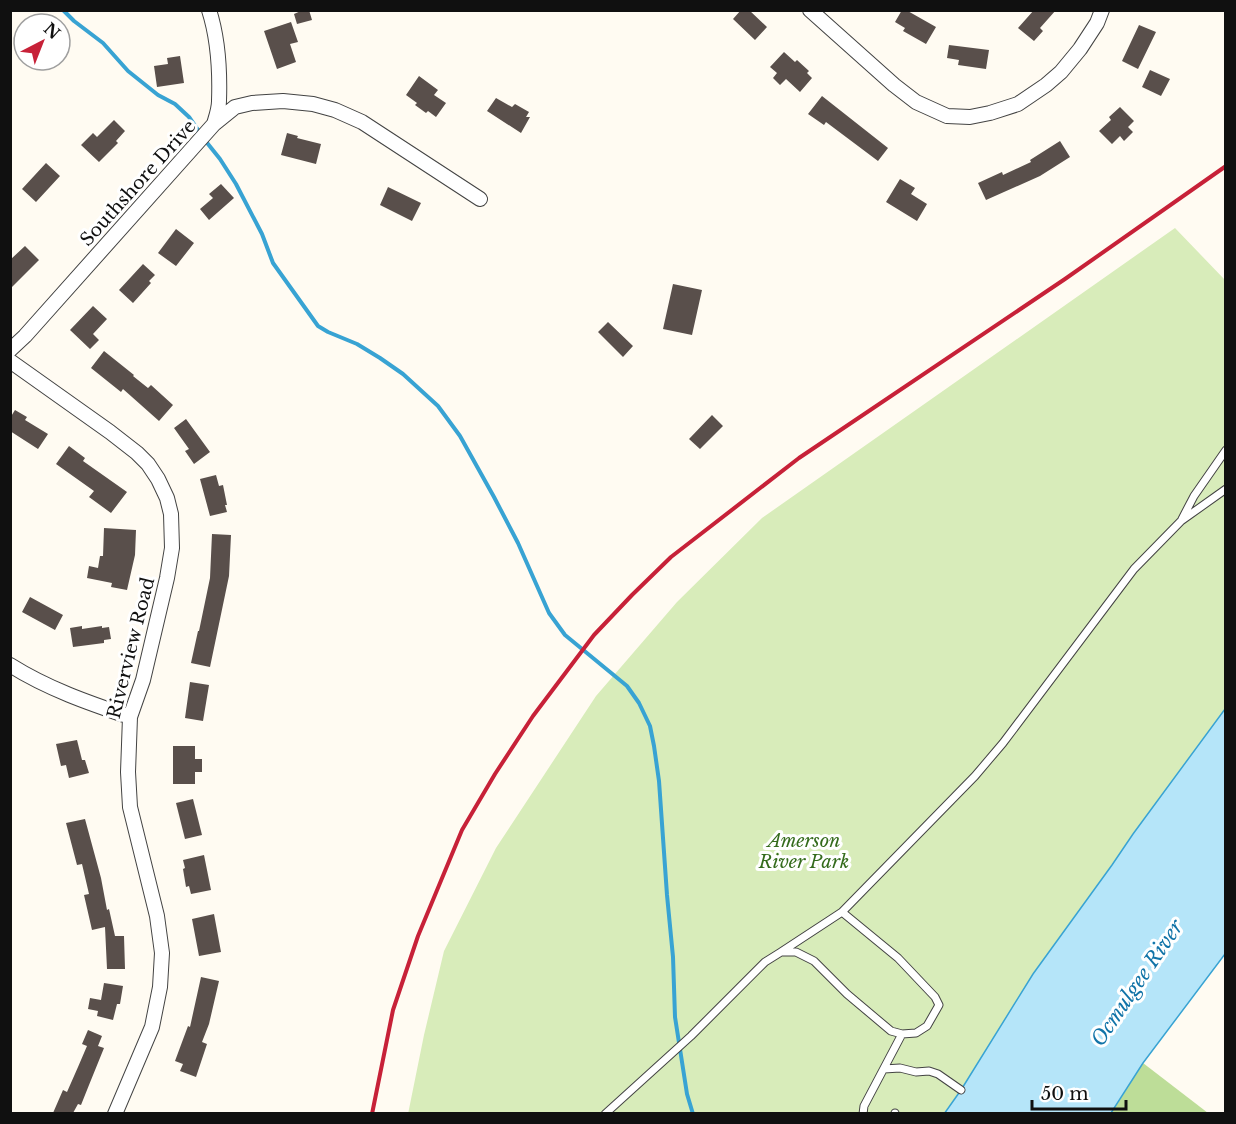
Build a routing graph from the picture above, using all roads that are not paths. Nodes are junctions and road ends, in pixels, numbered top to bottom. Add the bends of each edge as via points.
1 (208, 10) edge
2 (810, 10) edge
3 (1101, 11) edge
4 (214, 124) junction
5 (480, 199) dead end
6 (10, 350) edge
7 (10, 361) edge
8 (1226, 450) edge
9 (1226, 489) edge
10 (1180, 521) junction
11 (10, 666) edge
12 (130, 717) junction
13 (842, 912) junction
14 (781, 952) junction
15 (902, 1034) junction
16 (884, 1068) junction
17 (961, 1090) dead end
18 (115, 1113) edge
19 (605, 1113) edge
20 (863, 1113) edge

1 - 4 street, Southshore Drive via 218,64 219,103
2 - 3 street via 916,102 947,116 959,117 1018,104 1046,86 1080,49
4 - 5 street via 235,107 252,103 283,100 335,110 362,122
4 - 6 street, Southshore Drive
7 - 12 street, Riverview Road via 137,453 158,479 167,498 172,548 143,681
8 - 10 lane
9 - 10 lane
10 - 13 lane via 1125,580 975,776
11 - 12 street via 70,696
12 - 18 street, Riverview Road via 130,807 157,916 162,953 152,1027
13 - 14 lane
13 - 15 lane via 898,958 939,1005 927,1026 916,1033
14 - 15 lane via 796,952 814,961 880,1022
14 - 19 lane via 765,962 691,1036
15 - 16 lane
16 - 17 lane via 929,1071
16 - 20 lane

